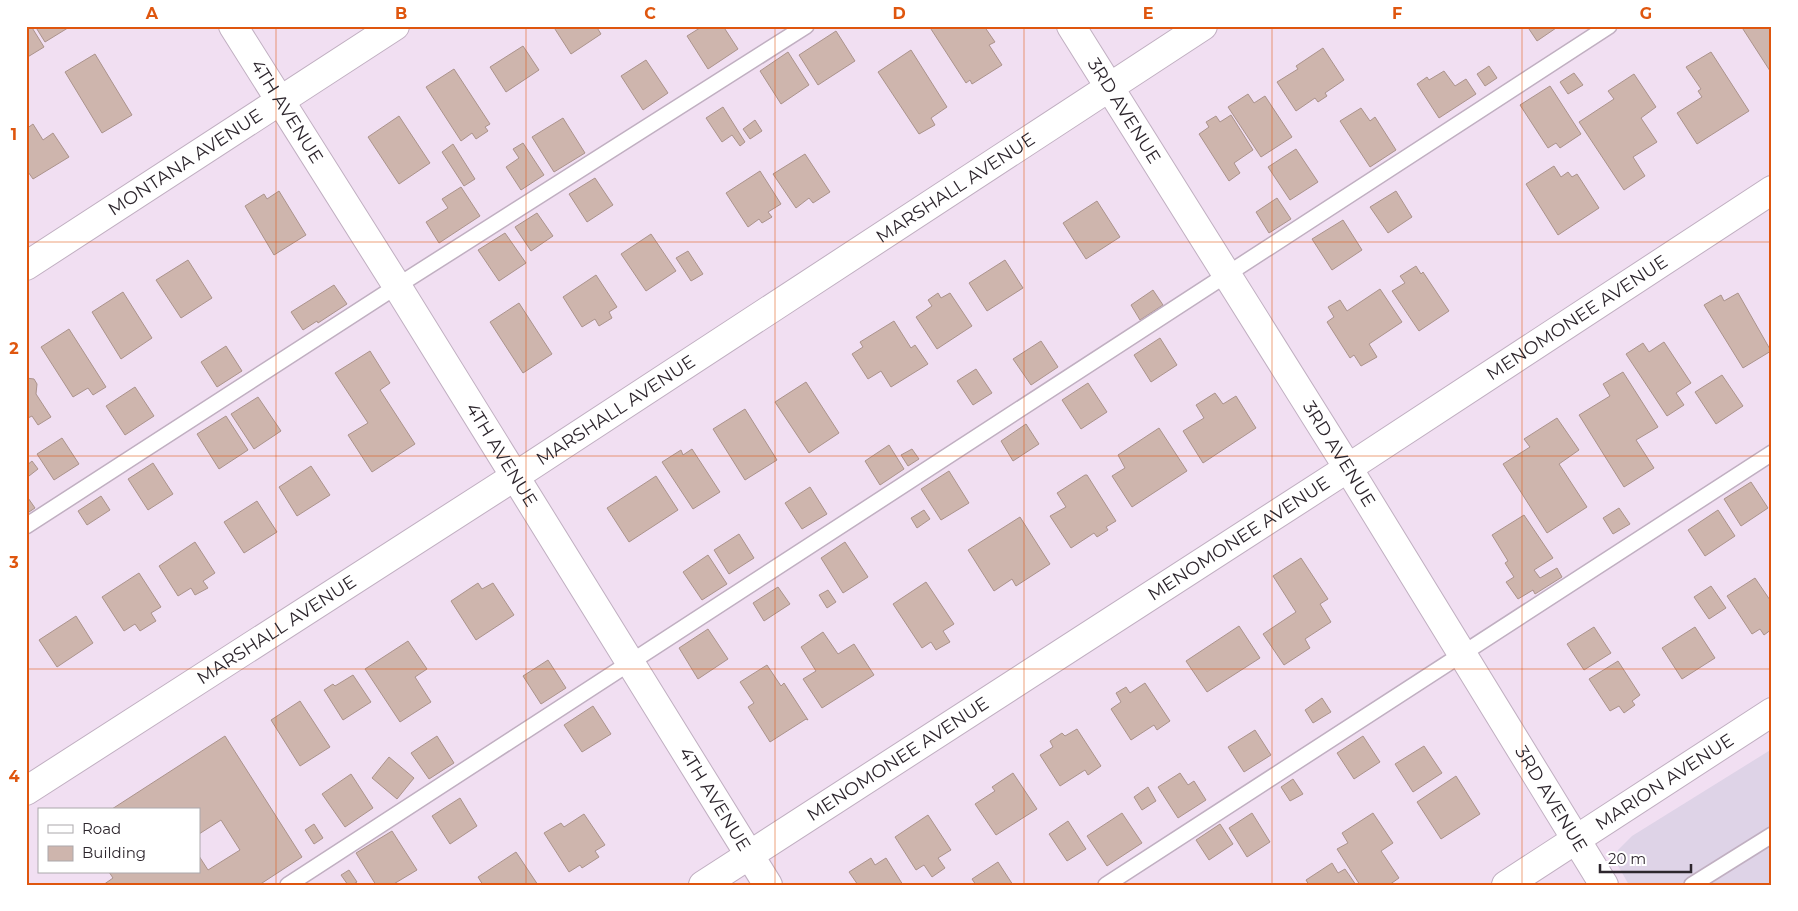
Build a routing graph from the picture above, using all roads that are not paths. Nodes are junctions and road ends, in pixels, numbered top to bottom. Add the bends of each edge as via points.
1 (233, 26) edge
2 (395, 26) edge
3 (806, 26) edge
4 (1071, 26) edge
5 (1203, 26) edge
6 (1609, 26) edge
7 (1110, 87) junction
8 (280, 101) junction
9 (1772, 190) edge
10 (26, 266) edge
11 (1226, 276) junction
12 (397, 286) junction
13 (1772, 453) edge
14 (1348, 468) junction
15 (514, 477) junction
16 (26, 526) edge
17 (1461, 653) junction
18 (630, 663) junction
19 (1772, 712) edge
20 (26, 791) edge
21 (1772, 835) edge
22 (1576, 839) junction
23 (749, 855) junction
24 (288, 885) edge
25 (702, 885) edge
26 (768, 885) edge
27 (1106, 885) edge
28 (1506, 885) edge
29 (1604, 885) edge
30 (1692, 885) edge

1 - 8 street, 4TH AVENUE
2 - 8 street, MONTANA AVENUE
3 - 12 lane
4 - 7 street, 3RD AVENUE
5 - 7 street, MARSHALL AVENUE
6 - 11 lane
7 - 11 street, 3RD AVENUE
7 - 15 street, MARSHALL AVENUE
8 - 10 street, MONTANA AVENUE
8 - 12 street, 4TH AVENUE
9 - 14 street, MENOMONEE AVENUE
11 - 14 street, 3RD AVENUE
11 - 18 lane
12 - 15 street, 4TH AVENUE
12 - 16 lane
13 - 17 lane
14 - 17 street, 3RD AVENUE
14 - 23 street, MENOMONEE AVENUE
15 - 18 street, 4TH AVENUE
15 - 20 street, MARSHALL AVENUE
17 - 22 street, 3RD AVENUE
17 - 27 lane
18 - 23 street, 4TH AVENUE
18 - 24 lane
19 - 22 street, MARION AVENUE
21 - 30 lane
22 - 28 street, MARION AVENUE
22 - 29 street, 3RD AVENUE
23 - 25 street, MENOMONEE AVENUE
23 - 26 street, 4TH AVENUE

